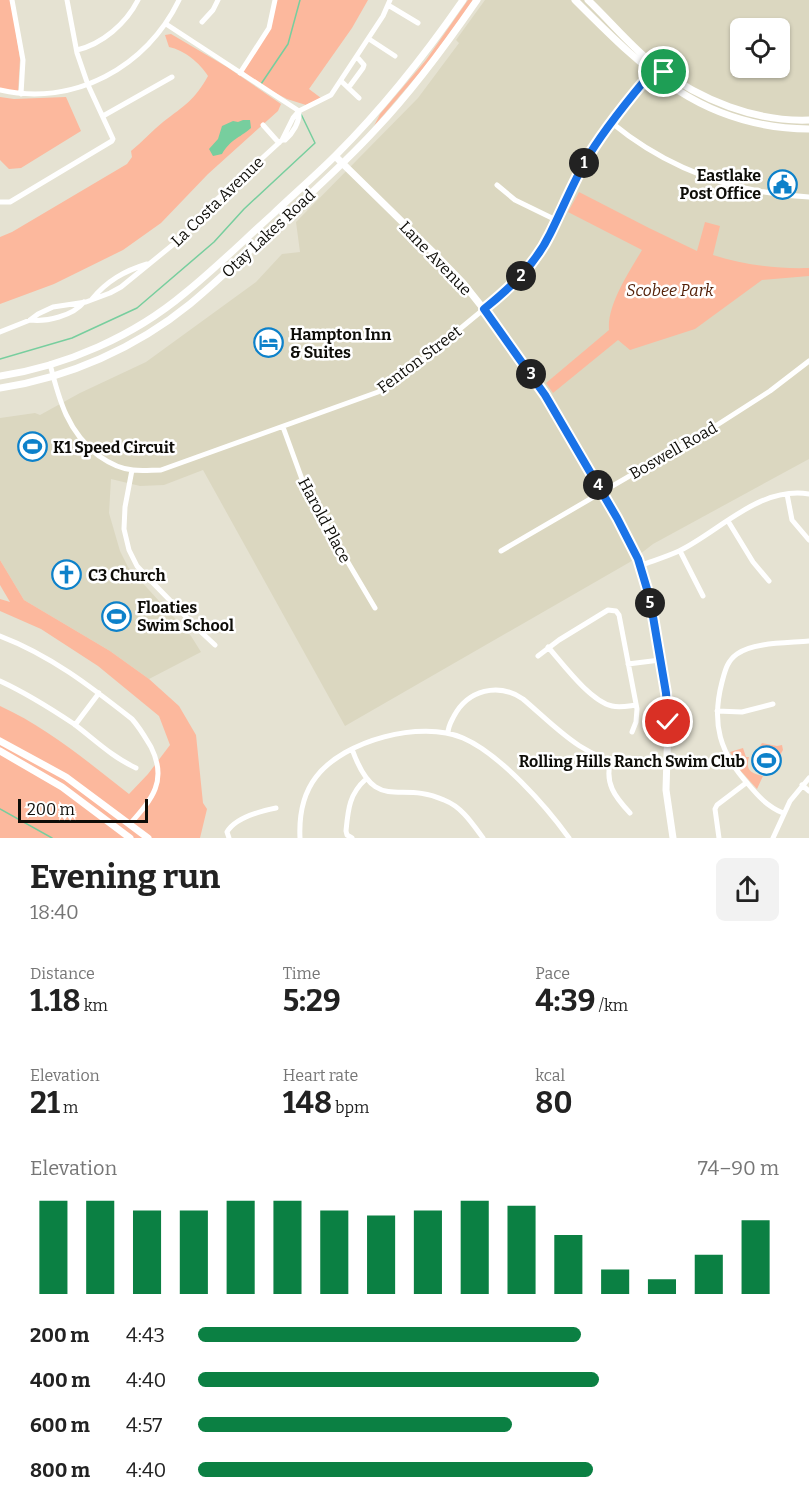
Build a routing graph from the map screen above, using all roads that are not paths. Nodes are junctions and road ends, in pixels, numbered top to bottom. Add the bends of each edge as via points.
1 (12, 0) edge
2 (67, 0) edge
3 (128, 0) edge
4 (178, 0) edge
5 (218, 0) edge
6 (275, 0) edge
7 (463, 0) edge
8 (477, 0) edge
9 (575, 0) edge
10 (588, 0) edge
11 (137, 2) edge
12 (389, 3) edge
13 (202, 22) dead end
14 (418, 23) dead end
15 (166, 24) junction
16 (369, 39) junction
17 (77, 50) junction
18 (395, 56) dead end
19 (357, 57) junction
20 (654, 70) junction
21 (240, 73) junction
22 (172, 78) dead end
23 (341, 81) junction
24 (88, 85) junction
25 (349, 87) junction
26 (0, 90) edge
27 (21, 94) junction
28 (359, 98) dead end
29 (299, 111) junction
30 (103, 116) junction
31 (809, 120) edge
32 (612, 123) junction
33 (263, 125) dead end
34 (809, 129) edge
35 (280, 141) junction
36 (335, 156) junction
37 (343, 164) junction
38 (497, 185) dead end
39 (809, 197) edge
40 (0, 202) edge
41 (556, 220) junction
42 (151, 263) junction
43 (87, 302) junction
44 (484, 309) junction
45 (30, 320) junction
46 (0, 332) edge
47 (809, 361) edge
48 (50, 364) junction
49 (0, 376) edge
50 (53, 376) junction
51 (0, 388) edge
52 (283, 427) junction
53 (132, 470) junction
54 (602, 492) junction
55 (787, 494) junction
56 (809, 494) edge
57 (728, 521) junction
58 (809, 540) edge
59 (501, 551) dead end
60 (680, 551) junction
61 (639, 566) junction
62 (769, 581) dead end
63 (703, 596) dead end
64 (375, 608) dead end
65 (0, 636) edge
66 (809, 641) edge
67 (215, 645) dead end
68 (548, 648) junction
69 (538, 656) dead end
70 (660, 660) junction
71 (628, 664) junction
72 (585, 676) dead end
73 (0, 681) edge
74 (578, 681) junction
75 (99, 693) junction
76 (773, 704) dead end
77 (636, 705) junction
78 (717, 711) junction
79 (75, 725) junction
80 (632, 732) dead end
81 (448, 733) junction
82 (0, 741) edge
83 (352, 749) junction
84 (0, 751) edge
85 (726, 756) junction
86 (611, 760) junction
87 (667, 765) junction
88 (135, 768) dead end
89 (809, 778) edge
90 (366, 779) junction
91 (746, 783) junction
92 (802, 785) junction
93 (809, 791) edge
94 (276, 808) dead end
95 (630, 813) dead end
96 (783, 813) junction
97 (130, 824) junction
98 (130, 838) edge
99 (148, 838) edge
100 (229, 838) edge
101 (300, 838) edge
102 (352, 838) edge
103 (483, 838) edge
104 (569, 838) edge
105 (673, 838) edge
106 (719, 838) edge
107 (773, 838) edge

1 - 27 street via 23,60
2 - 17 street
3 - 11 street
4 - 15 street
5 - 13 street
6 - 21 street via 268,28
7 - 36 main road, Otay Lakes Road via 401,83
8 - 37 main road, Otay Lakes Road via 404,99
9 - 20 main road
10 - 20 main road
11 - 17 street via 109,34
12 - 14 street
12 - 16 street
15 - 21 street
15 - 24 street via 134,59
16 - 18 street
16 - 19 street
17 - 24 street
19 - 23 street
19 - 25 street via 364,65
20 - 31 main road via 723,105 782,119
20 - 32 street, Fenton Street
20 - 34 main road via 682,94 722,114 762,125
21 - 29 street
22 - 30 street
23 - 25 street
23 - 29 street via 331,95
24 - 27 street via 61,92
24 - 30 street
25 - 28 street
26 - 27 street
29 - 35 street, La Costa Avenue
30 - 40 street via 112,141 10,202
32 - 39 street via 659,156 689,171 768,194
32 - 41 street, Fenton Street via 588,156
33 - 35 street
35 - 42 street, La Costa Avenue
36 - 37 main road, Lane Avenue
36 - 48 main road, Otay Lakes Road via 185,294 116,338
37 - 44 main road, Lane Avenue via 437,256
37 - 50 main road, Otay Lakes Road via 189,305 125,347
38 - 41 street via 515,200
41 - 44 street, Fenton Street via 526,270
42 - 43 street, La Costa Avenue via 121,287
42 - 43 street, La Costa Avenue via 118,276
43 - 45 street, La Costa Avenue via 53,308
43 - 45 street, La Costa Avenue via 74,312
44 - 52 street, Fenton Street via 386,388
44 - 54 main road, Lane Avenue via 545,395
45 - 46 street, La Costa Avenue
47 - 54 street, Boswell Road via 723,421
48 - 49 main road, Otay Lakes Road
48 - 50 street, Fenton Street
50 - 51 main road, Otay Lakes Road
50 - 53 street, Fenton Street via 65,414 80,439 107,461
52 - 53 street, Fenton Street via 161,470
52 - 64 street, Harold Place via 307,493
53 - 67 street via 124,529 129,550 137,566
54 - 59 street, Boswell Road
54 - 61 main road, Lane Avenue
55 - 56 street
55 - 57 street via 764,500
55 - 58 street via 792,520
57 - 60 street
57 - 62 street
60 - 61 street
60 - 63 street
61 - 70 main road, Lane Avenue via 648,592
65 - 75 street via 35,650
66 - 78 street via 755,647 736,654 726,668
68 - 69 street
68 - 71 street via 608,610 616,611
68 - 74 street
70 - 71 street
70 - 87 main road, Lane Avenue via 668,722
71 - 77 street
72 - 74 street
73 - 79 street
74 - 77 street via 605,704
75 - 79 street
75 - 97 street via 140,727 157,762 156,789
76 - 78 street via 742,712
77 - 80 street
78 - 85 street
79 - 88 street
81 - 83 street via 402,732
81 - 86 street via 467,699 483,691 505,690 523,699 575,744
81 - 104 street via 479,747 509,772 546,807
82 - 97 main road via 66,777
83 - 90 street
83 - 101 street via 329,763 310,786 303,804
84 - 98 main road via 62,787
85 - 87 street via 702,766
85 - 91 street
86 - 87 street
86 - 95 street via 611,790
87 - 105 main road, Lane Avenue via 666,790
89 - 92 street
90 - 102 street via 349,805 346,831
90 - 103 street via 383,791 429,795 447,801 466,816
91 - 96 street via 764,803
91 - 106 street via 715,809
92 - 93 street
92 - 96 street
94 - 100 street via 232,826 227,832
96 - 107 street
97 - 99 main road

